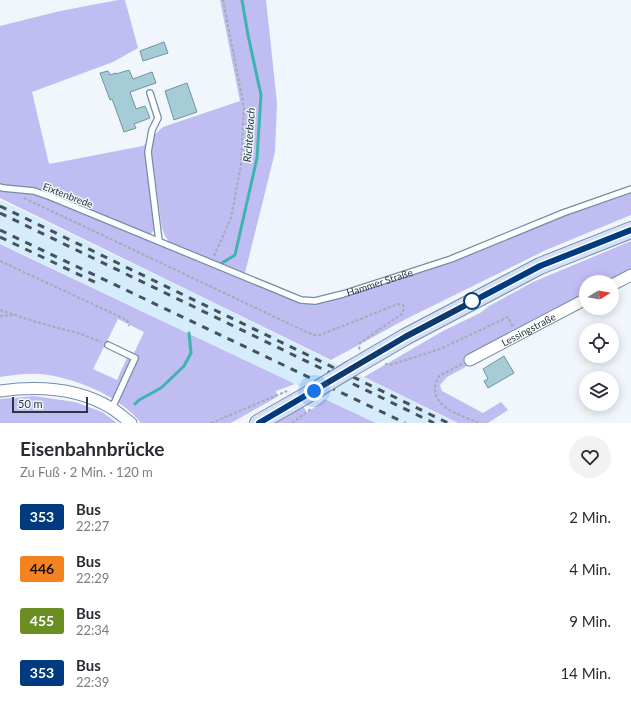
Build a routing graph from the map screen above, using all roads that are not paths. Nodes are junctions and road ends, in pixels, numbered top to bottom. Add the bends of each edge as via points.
1 (150, 93) dead end
2 (0, 187) edge
3 (631, 189) edge
4 (128, 228) joint
5 (631, 230) edge
6 (158, 242) junction
7 (631, 275) edge
8 (619, 281) edge
9 (579, 303) edge
10 (108, 345) road end
11 (470, 360) road end
12 (0, 391) edge
13 (112, 408) junction
14 (131, 423) edge
15 (258, 423) edge

1 - 6 lane via 158,118 152,130 148,152
2 - 4 lane, Eixtenbrede via 34,191
3 - 6 lane, Hammer Straße via 451,258 315,301 301,300
4 - 6 lane, Hammer Straße
5 - 15 main road, bridge via 540,266 405,337
7 - 8 street
9 - 11 street, Lessingstraße
10 - 13 lane via 135,358
12 - 13 street via 38,388 74,393
13 - 14 street

